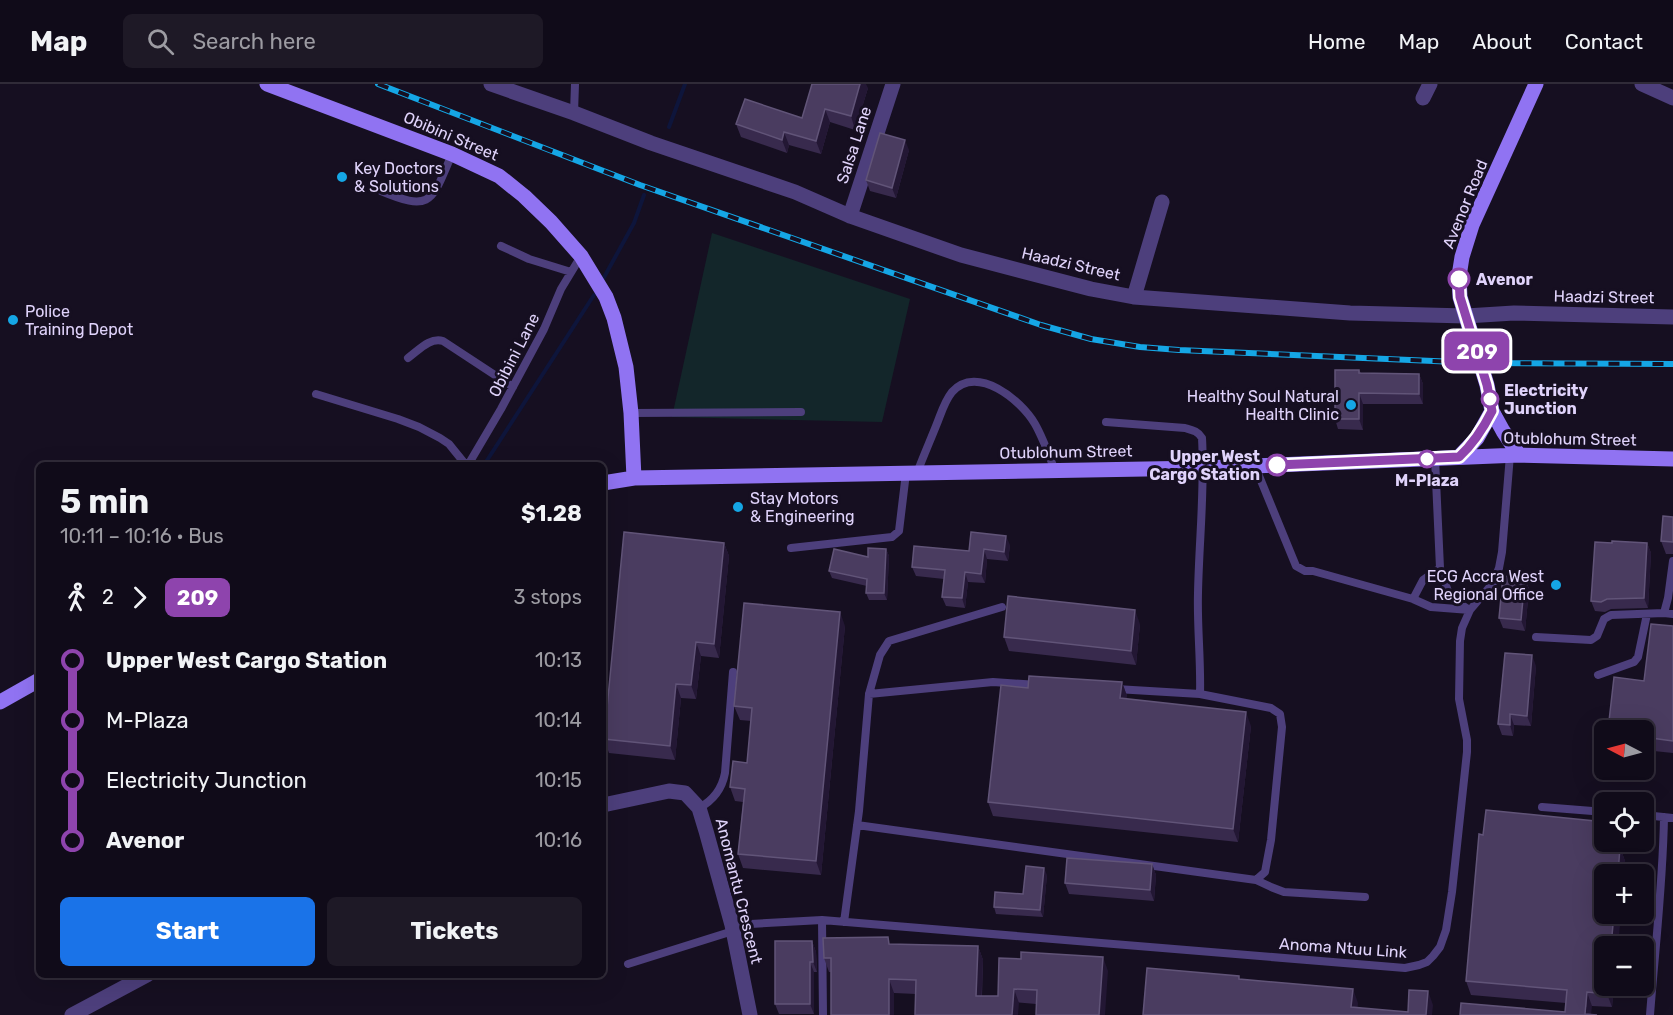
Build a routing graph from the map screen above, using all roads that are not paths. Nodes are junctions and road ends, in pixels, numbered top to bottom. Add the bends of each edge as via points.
1 (267, 84) edge
2 (491, 84) edge
3 (575, 84) edge
4 (893, 84) edge
5 (1536, 84) edge
6 (1642, 84) edge
7 (1673, 98) edge
8 (574, 113) junction
9 (452, 154) junction
10 (381, 191) dead end
11 (1162, 202) dead end
12 (850, 216) junction
13 (501, 246) dead end
14 (580, 256) junction
15 (571, 272) junction
16 (1134, 297) junction
17 (1466, 316) junction
18 (1673, 317) edge
19 (408, 358) dead end
20 (513, 387) junction
21 (315, 394) dead end
22 (1492, 411) junction
23 (801, 412) dead end
24 (631, 413) junction
25 (1106, 422) dead end
26 (1514, 455) junction
27 (1459, 457) junction
28 (1435, 458) junction
29 (1673, 459) edge
30 (464, 462) edge
31 (469, 462) edge
32 (1255, 466) junction
33 (1203, 468) junction
34 (1055, 471) junction
35 (911, 473) junction
36 (634, 478) junction
37 (606, 483) edge
38 (790, 548) dead end
39 (1673, 561) edge
40 (1440, 568) junction
41 (1413, 599) junction
42 (1002, 606) dead end
43 (1470, 610) junction
44 (1664, 613) junction
45 (1647, 614) junction
46 (1673, 614) edge
47 (1536, 637) dead end
48 (733, 672) dead end
49 (1598, 675) dead end
50 (36, 682) edge
51 (1050, 685) edge
52 (1108, 688) edge
53 (869, 694) junction
54 (1200, 694) junction
55 (0, 702) edge
56 (606, 805) edge
57 (1542, 807) dead end
58 (699, 808) junction
59 (1594, 811) edge
60 (1654, 816) edge
61 (1664, 817) junction
62 (1673, 818) edge
63 (857, 825) junction
64 (1256, 880) junction
65 (1365, 897) dead end
66 (822, 920) junction
67 (844, 922) junction
68 (733, 928) junction
69 (628, 964) dead end
70 (141, 978) edge
71 (72, 1015) edge
72 (750, 1015) edge
73 (823, 1015) edge
74 (1650, 1015) edge

1 - 9 street, Obibini Street
2 - 8 street, Haadzi Street
3 - 8 lane
4 - 12 street, Salsa Lane
5 - 17 street, Avenor Road via 1465,248 1459,285
6 - 7 street
8 - 12 street, Haadzi Street via 795,192
9 - 10 lane via 438,186 425,201 405,201
9 - 14 street, Obibini Street via 500,176 551,222
11 - 16 street
12 - 16 street, Haadzi Street via 960,255
13 - 15 lane
14 - 15 lane, Obibini Lane
14 - 24 street, Obibini Street via 606,297 614,318 626,367
15 - 20 lane, Obibini Lane
16 - 17 street, Haadzi Street via 1350,313
17 - 18 street, Haadzi Street via 1514,313
17 - 22 street, Avenor Road
19 - 20 lane via 437,339
20 - 31 lane, Obibini Lane
21 - 30 lane via 419,427 449,444
22 - 26 street, Avenor Road
22 - 27 street via 1477,438
23 - 24 lane
24 - 36 street, Obibini Street
25 - 33 lane via 1194,430 1202,438
26 - 27 street, Otublohum Street
26 - 29 street, Otublohum Street
26 - 43 lane, Anoma Ntuu Link via 1499,568 1494,583
27 - 28 street, Otublohum Street
28 - 32 street, Otublohum Street
28 - 40 lane
32 - 33 street, Otublohum Street
32 - 41 lane via 1296,566
33 - 34 street, Otublohum Street
33 - 54 lane via 1197,623
34 - 35 street, Otublohum Street
34 - 35 lane via 1035,423 1022,408 990,384 973,381 958,387 946,401
35 - 36 street, Otublohum Street
35 - 38 lane via 899,531 892,537
36 - 37 street, Otublohum Street
39 - 44 lane
40 - 41 lane via 1423,580
40 - 43 lane via 1450,597
41 - 43 lane via 1431,607
42 - 53 lane via 889,641 880,655
43 - 67 lane, Anoma Ntuu Link via 1460,641 1459,699 1467,752 1452,892 1446,930 1436,953 1427,962 1405,968
44 - 45 lane
44 - 46 lane
45 - 47 lane via 1607,617 1591,640
45 - 49 lane via 1634,662
48 - 58 lane via 723,786
50 - 55 street
51 - 53 lane via 993,682
52 - 54 lane
53 - 63 lane
54 - 64 lane via 1271,708 1280,714 1271,840 1265,872
56 - 58 street, Anomantu Crescent via 669,791 685,793
57 - 59 lane
58 - 68 street, Anomantu Crescent
60 - 61 lane
61 - 62 lane
61 - 74 lane
63 - 64 lane
63 - 67 lane
64 - 65 lane via 1284,892
66 - 67 lane, Anoma Ntuu Link
66 - 68 lane, Anoma Ntuu Link
66 - 73 lane
68 - 69 lane, Anoma Ntuu Link
68 - 72 street, Anomantu Crescent
70 - 71 street

